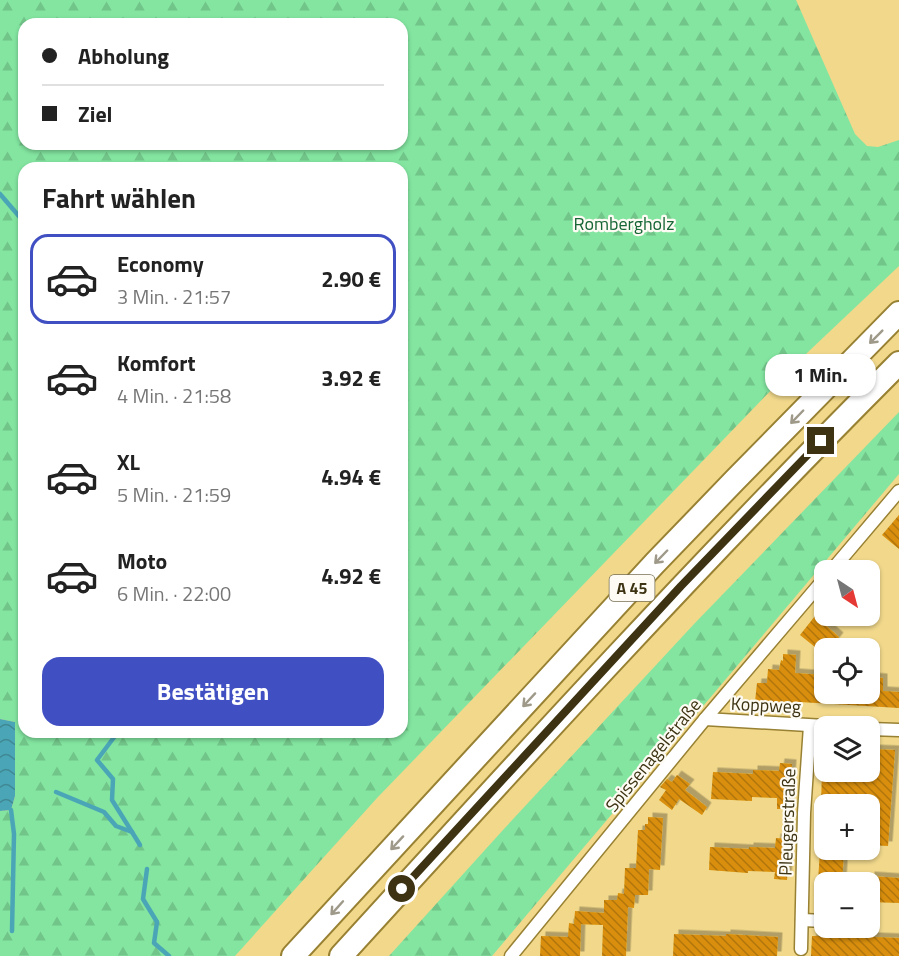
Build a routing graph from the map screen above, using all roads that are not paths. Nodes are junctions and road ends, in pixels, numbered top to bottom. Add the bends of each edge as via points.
1 (899, 314) edge
2 (899, 363) edge
3 (899, 491) edge
4 (840, 560) edge
5 (814, 591) edge
6 (705, 719) junction
7 (810, 726) junction
8 (814, 726) edge
9 (880, 729) edge
10 (899, 730) edge
11 (802, 920) junction
12 (814, 921) edge
13 (801, 949) dead end
14 (293, 956) edge
15 (341, 956) edge
16 (511, 956) edge

1 -> 14 highway, A 45 via 655,563
2 - 15 highway, A 45 via 727,538
3 - 4 street
5 - 6 street, Spissenagelstraße
6 - 7 street, Koppweg
6 - 16 street, Spissenagelstraße
7 - 8 street, Koppweg
7 - 11 street, Pleugerstraße
9 - 10 street
11 - 12 street
11 - 13 street, Pleugerstraße

